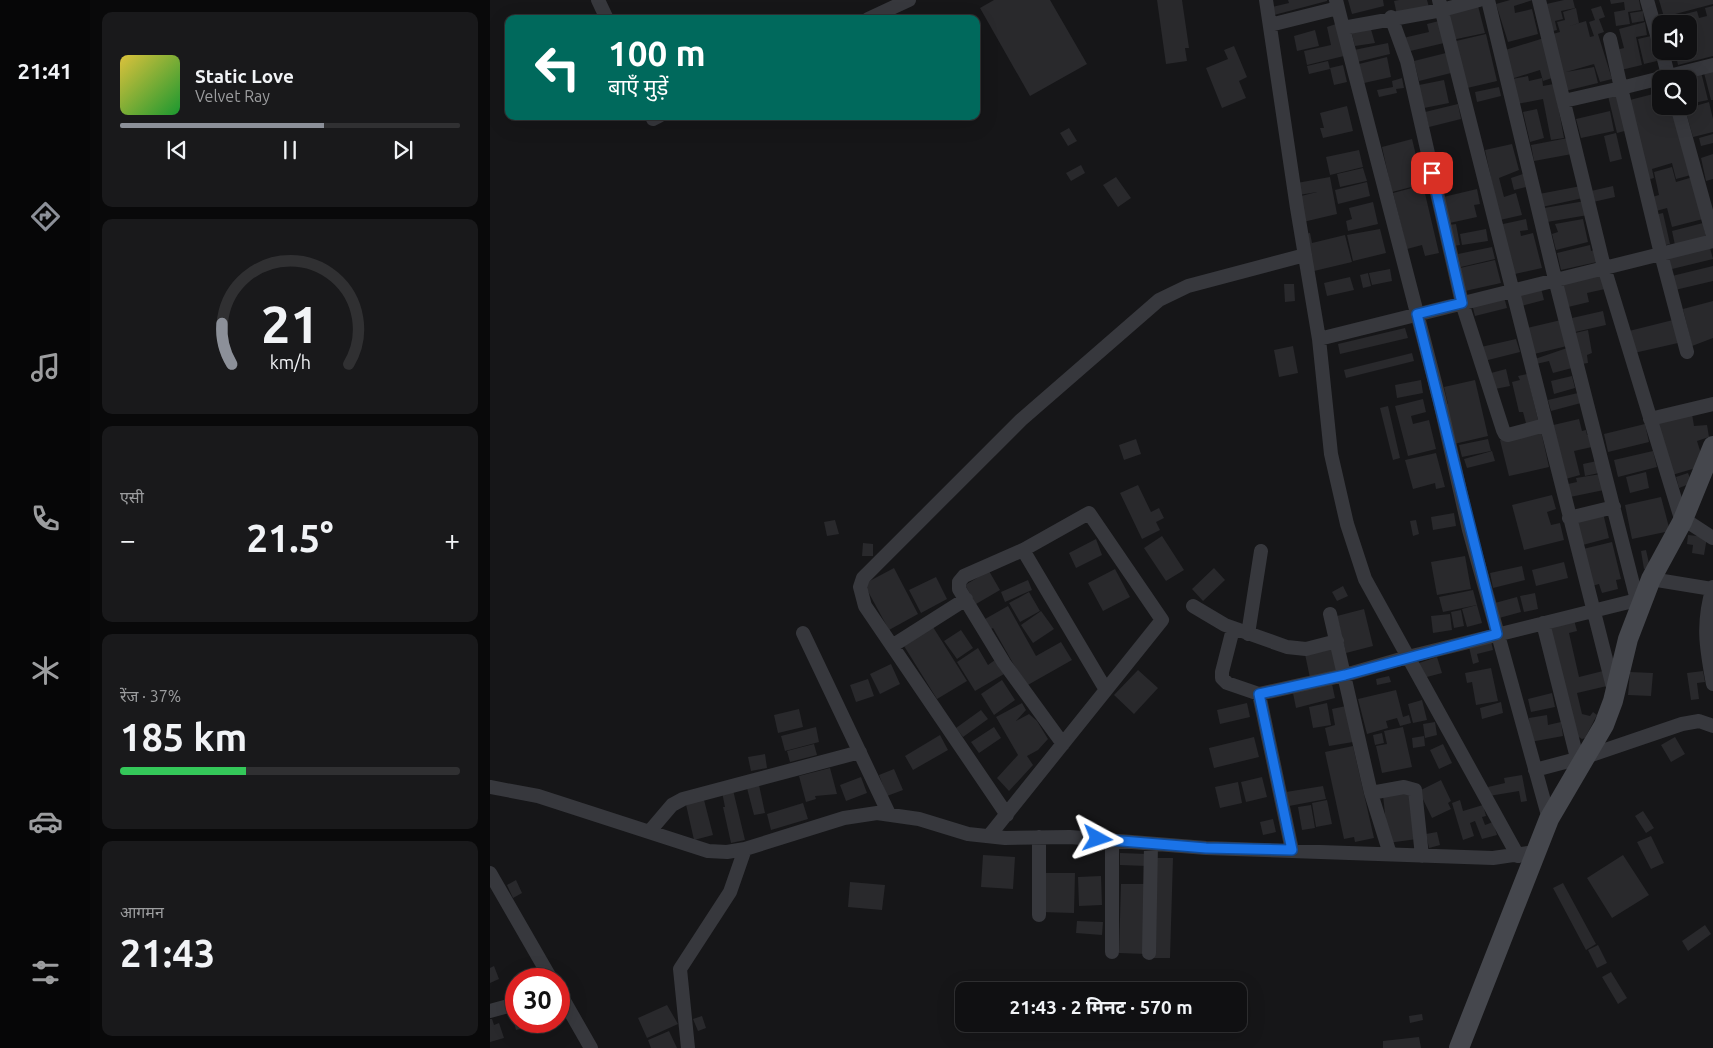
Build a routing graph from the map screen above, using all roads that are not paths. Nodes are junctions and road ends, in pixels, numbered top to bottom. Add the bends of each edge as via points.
1 (598, 0) edge
2 (909, 0) edge
3 (1266, 0) edge
4 (1479, 0) edge
5 (1488, 0) edge
6 (1539, 0) edge
7 (1648, 0) edge
8 (1337, 4) edge
9 (1440, 5) edge
10 (605, 15) edge
11 (877, 15) edge
12 (1652, 15) edge
13 (1392, 17) junction
14 (1270, 25) junction
15 (1343, 28) junction
16 (1610, 39) dead end
17 (1713, 65) edge
18 (1695, 70) edge
19 (1652, 81) edge
20 (1621, 88) junction
21 (1564, 102) junction
22 (1679, 115) edge
23 (1713, 236) edge
24 (1713, 241) edge
25 (1661, 254) junction
26 (1305, 255) junction
27 (1604, 267) junction
28 (1555, 279) junction
29 (1512, 290) junction
30 (1462, 303) junction
31 (1417, 314) junction
32 (1319, 339) junction
33 (1687, 352) dead end
34 (1713, 404) edge
35 (1650, 419) junction
36 (1545, 425) junction
37 (1713, 446) edge
38 (1614, 507) junction
39 (1569, 518) junction
40 (1682, 520) junction
41 (1713, 538) edge
42 (1024, 550) junction
43 (1262, 551) dead end
44 (1651, 579) junction
45 (1713, 588) edge
46 (966, 599) junction
47 (1640, 601) junction
48 (1193, 606) dead end
49 (1595, 610) junction
50 (1330, 614) dead end
51 (1542, 623) junction
52 (1233, 629) junction
53 (803, 633) dead end
54 (1248, 634) junction
55 (1497, 634) junction
56 (1337, 641) junction
57 (892, 646) junction
58 (1408, 657) junction
59 (1345, 675) junction
60 (1713, 684) edge
61 (1106, 690) junction
62 (1259, 694) junction
63 (1614, 694) junction
64 (1713, 726) edge
65 (1063, 744) junction
66 (860, 752) junction
67 (1582, 757) junction
68 (1535, 770) junction
69 (490, 787) edge
70 (1371, 792) junction
71 (889, 814) junction
72 (1007, 815) junction
73 (1549, 819) junction
74 (649, 832) junction
75 (989, 836) junction
76 (1039, 837) junction
77 (1112, 840) junction
78 (1151, 844) junction
79 (745, 849) junction
80 (1292, 850) junction
81 (1390, 854) junction
82 (1527, 854) junction
83 (1422, 856) junction
84 (490, 873) edge
85 (1039, 915) dead end
86 (1112, 952) dead end
87 (1149, 953) dead end
88 (545, 968) edge
89 (505, 1007) edge
90 (490, 1011) edge
91 (570, 1011) edge
92 (591, 1048) edge
93 (688, 1048) edge
94 (1459, 1048) edge

1 - 10 street
2 - 11 street
3 - 14 street
4 - 9 street
5 - 28 street
6 - 21 street
7 - 12 street
8 - 14 street
8 - 15 street
9 - 13 street
9 - 29 street
13 - 15 street
13 - 30 street via 1407,61
14 - 26 street
15 - 31 street
16 - 20 street
17 - 18 street
19 - 20 street
20 - 21 street
20 - 25 street
21 - 27 street
22 - 23 street
24 - 25 street
25 - 27 street
25 - 33 street
26 - 32 street
26 - 57 street via 1174,292 1159,300 1021,420 863,578 860,587 865,606
27 - 28 street
27 - 35 street
28 - 29 street
28 - 38 street
29 - 30 street
29 - 36 street
30 - 31 street
30 - 36 street via 1505,434
31 - 32 street
31 - 55 street
32 - 58 street via 1331,454 1346,524 1365,579
34 - 35 street
35 - 40 street
36 - 39 street
37 - 40 main road
38 - 39 street
38 - 47 street
39 - 49 street
40 - 41 street
40 - 44 main road
42 - 46 street via 964,576 959,582 959,589
42 - 61 street
42 - 61 street via 1089,513 1162,620
43 - 54 street
44 - 45 street
44 - 47 main road
45 - 60 street via 1705,621
46 - 57 street
46 - 65 street via 1004,663
47 - 49 street
47 - 63 main road
48 - 52 street
49 - 51 street
49 - 63 street
50 - 56 street
51 - 55 street
51 - 67 street
52 - 54 street
52 - 62 street via 1222,678 1227,683
53 - 66 street
54 - 56 street via 1296,649
55 - 58 street
55 - 68 street
56 - 59 street
57 - 72 street
58 - 59 street
58 - 82 street
59 - 62 street
59 - 70 street
61 - 65 street
62 - 80 street
63 - 67 main road via 1604,725
64 - 67 street via 1699,721 1682,724
65 - 72 street
66 - 71 street
66 - 74 street via 688,797 672,805
67 - 68 street
67 - 73 main road
68 - 73 street
69 - 74 street via 538,796
70 - 81 street
70 - 83 street via 1404,786 1415,790
71 - 75 street via 919,818 968,834
71 - 79 street via 844,818
72 - 75 street
73 - 82 main road
74 - 79 street via 708,851
75 - 76 street
76 - 77 street
76 - 85 street
77 - 78 street
77 - 86 street
78 - 80 street
78 - 87 street
79 - 93 street via 730,892 680,968
80 - 81 street
81 - 83 street
82 - 83 street via 1493,858
82 - 94 main road
84 - 88 street
89 - 90 street
91 - 92 street

